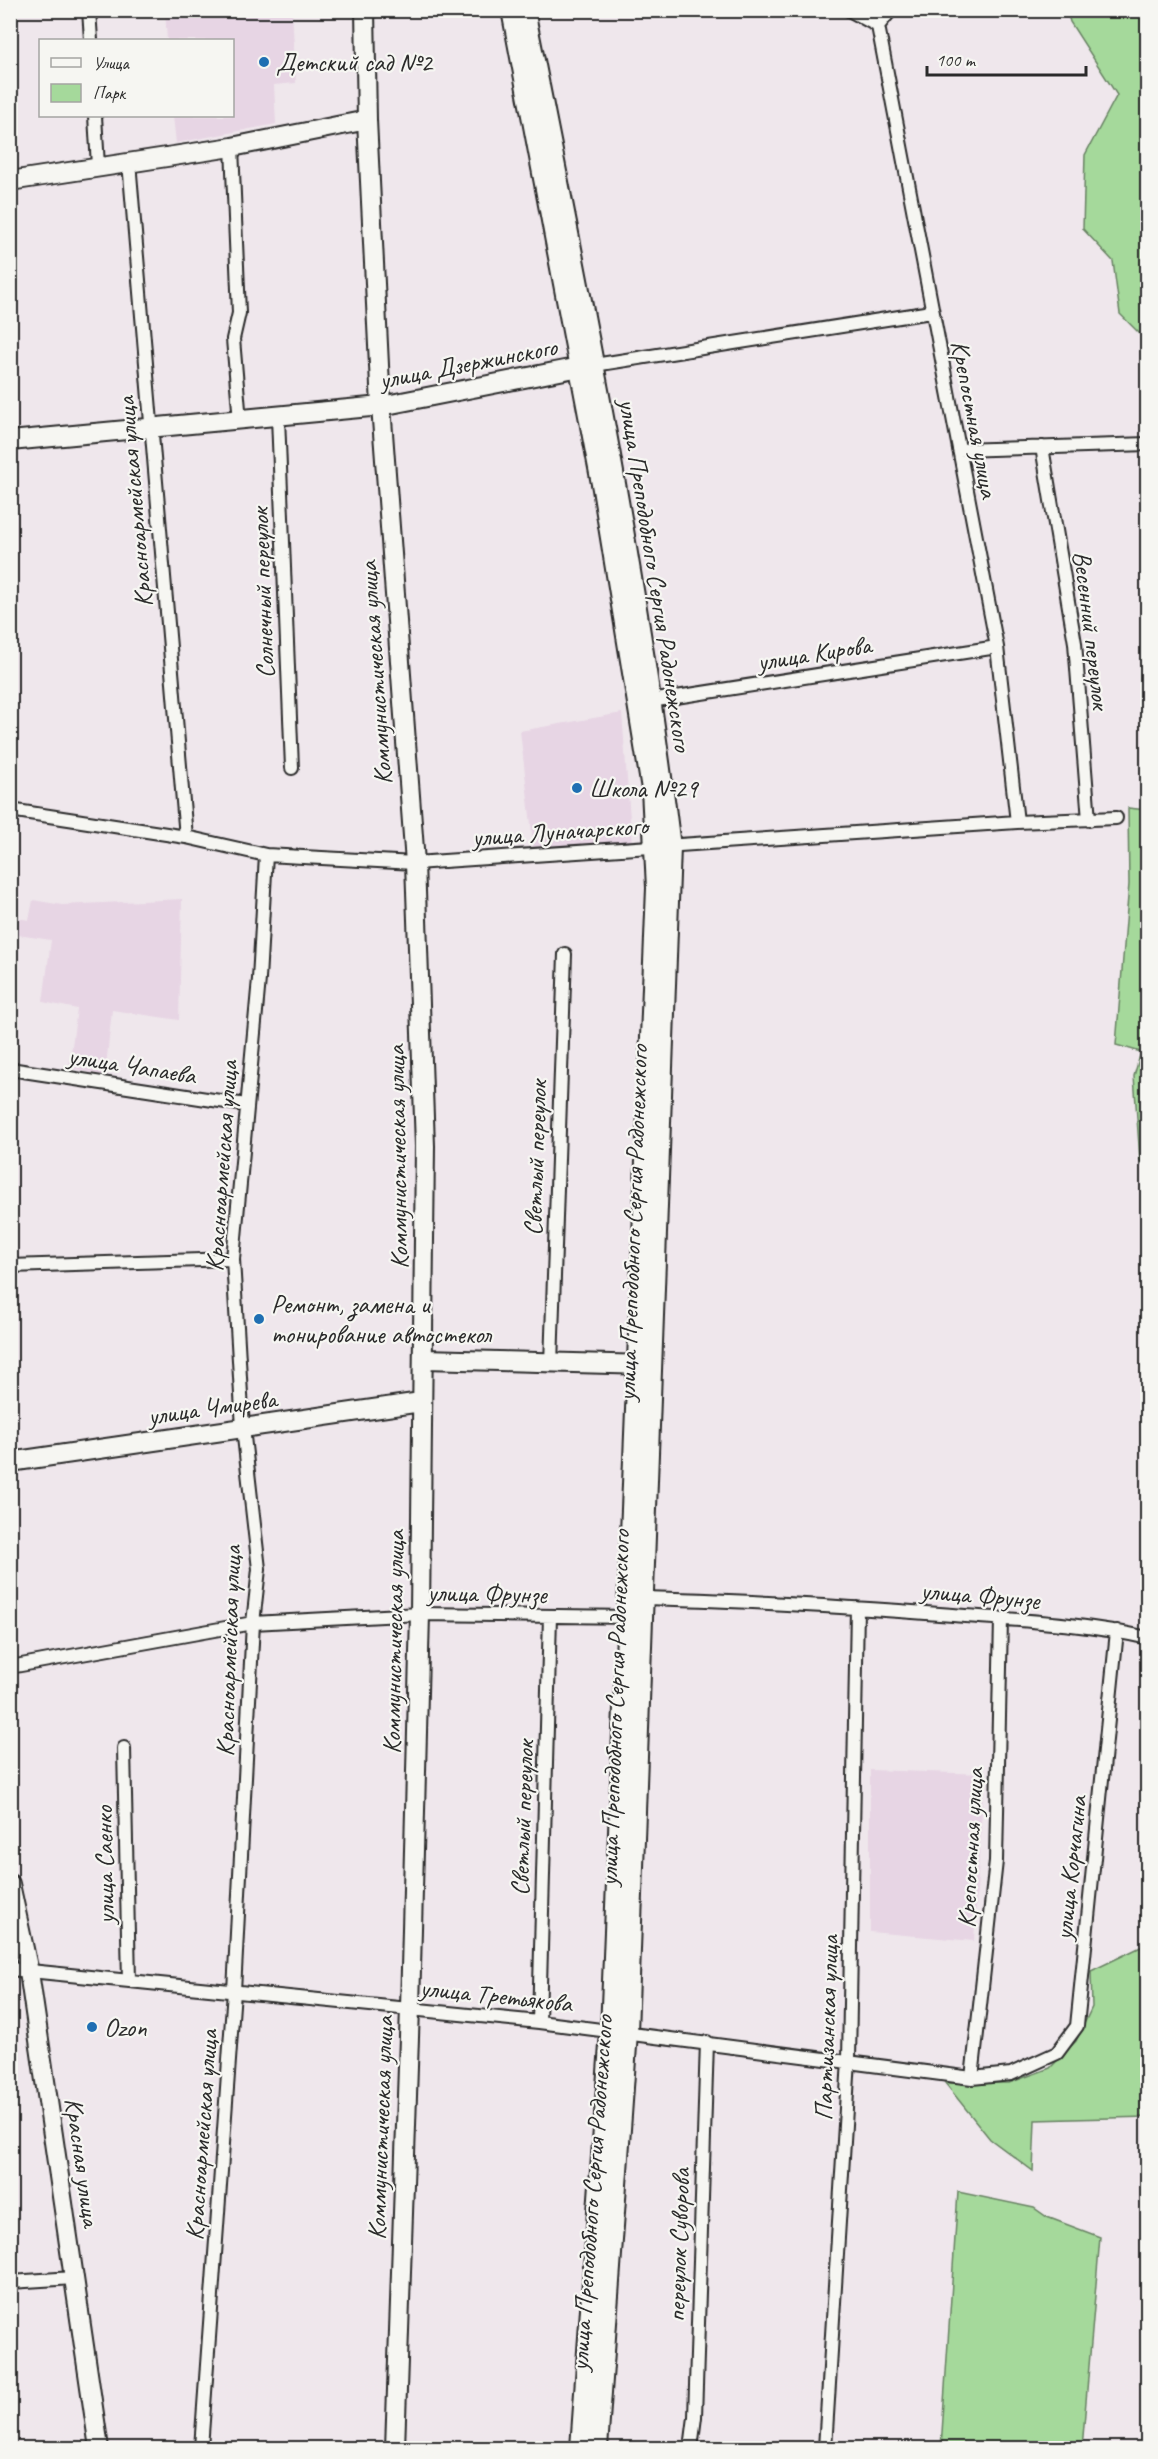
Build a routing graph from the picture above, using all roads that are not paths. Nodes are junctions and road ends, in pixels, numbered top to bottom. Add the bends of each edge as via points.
1 (89, 10) edge
2 (365, 10) edge
3 (512, 10) edge
4 (525, 10) edge
5 (849, 10) edge
6 (891, 10) edge
7 (878, 26) junction
8 (91, 39) edge
9 (95, 117) edge
10 (367, 120) junction
11 (232, 147) junction
12 (129, 162) junction
13 (98, 166) junction
14 (10, 181) edge
15 (932, 312) junction
16 (588, 366) junction
17 (381, 406) junction
18 (278, 417) junction
19 (240, 421) junction
20 (150, 427) junction
21 (10, 441) edge
22 (1148, 444) edge
23 (1042, 447) junction
24 (958, 450) junction
25 (997, 647) junction
26 (645, 702) junction
27 (291, 768) dead end
28 (10, 810) edge
29 (1116, 818) dead end
30 (1089, 819) junction
31 (1017, 822) junction
32 (186, 837) junction
33 (663, 847) junction
34 (266, 855) junction
35 (415, 863) junction
36 (565, 954) dead end
37 (10, 1068) edge
38 (246, 1105) junction
39 (233, 1259) junction
40 (10, 1266) edge
41 (425, 1359) junction
42 (551, 1364) junction
43 (645, 1365) junction
44 (421, 1402) junction
45 (243, 1428) junction
46 (10, 1462) edge
47 (636, 1598) junction
48 (857, 1608) junction
49 (420, 1614) junction
50 (550, 1616) junction
51 (635, 1617) junction
52 (1001, 1619) junction
53 (253, 1623) junction
54 (1117, 1631) junction
55 (1148, 1638) edge
56 (10, 1667) edge
57 (124, 1748) dead end
58 (10, 1884) edge
59 (10, 1969) edge
60 (29, 1972) junction
61 (129, 1981) junction
62 (234, 1991) junction
63 (410, 2008) junction
64 (539, 2022) junction
65 (619, 2032) junction
66 (707, 2042) junction
67 (849, 2060) junction
68 (1011, 2074) joint
69 (972, 2078) junction
70 (74, 2278) junction
71 (10, 2282) edge
72 (99, 2448) edge
73 (201, 2448) edge
74 (394, 2448) edge
75 (580, 2448) edge
76 (598, 2448) edge
77 (691, 2448) edge
78 (825, 2448) edge

1 - 8 street
2 - 10 street, Коммунистическая улица
3 - 16 street, улица Преподобного Сергия Радонежского
4 - 16 street, улица Преподобного Сергия Радонежского
5 - 7 street
6 - 7 street
7 - 15 street, Крепостная улица
9 - 13 street
10 - 11 street
10 - 17 street, Коммунистическая улица
11 - 12 street
11 - 19 street via 239,313 233,339
12 - 13 street
12 - 20 street, Красноармейская улица
13 - 14 street
15 - 16 street, улица Дзержинского
15 - 24 street, Крепостная улица
16 - 17 street, улица Дзержинского
16 - 26 street, улица Преподобного Сергия Радонежского
17 - 18 street, улица Дзержинского
17 - 35 street, Коммунистическая улица
18 - 19 street, улица Дзержинского
18 - 27 street, Солнечный переулок
19 - 20 street, улица Дзержинского
20 - 21 street, улица Дзержинского
20 - 32 street, Красноармейская улица
22 - 23 street
23 - 24 street
23 - 30 street, Весенний переулок via 1074,643
24 - 25 street, Крепостная улица
25 - 26 street, улица Кирова
25 - 31 street, Крепостная улица
26 - 33 street, улица Преподобного Сергия Радонежского via 651,789
28 - 32 street, улица Луначарского
29 - 30 street, улица Луначарского
30 - 31 street, улица Луначарского
31 - 33 street, улица Луначарского
32 - 34 street, улица Луначарского
33 - 35 street, улица Луначарского
33 - 43 street, улица Преподобного Сергия Радонежского via 656,888
34 - 35 street, улица Луначарского
34 - 38 street, Красноармейская улица
35 - 41 street, Коммунистическая улица via 425,1146
36 - 42 street, Светлый переулок
37 - 38 street, улица Чапаева
38 - 39 street, Красноармейская улица
39 - 40 street
39 - 45 street, Красноармейская улица
41 - 42 street
41 - 44 street, Коммунистическая улица
42 - 43 street
43 - 47 street, улица Преподобного Сергия Радонежского
44 - 45 street, улица Чмирева
44 - 49 street, Коммунистическая улица
45 - 46 street, улица Чмирева
45 - 53 street, Красноармейская улица via 260,1569
47 - 48 street, улица Фрунзе
47 - 51 street, улица Преподобного Сергия Радонежского
48 - 52 street, улица Фрунзе
48 - 67 street, Партизанская улица
49 - 50 street, улица Фрунзе
49 - 53 street, улица Фрунзе
49 - 63 street, Коммунистическая улица
50 - 51 street, улица Фрунзе
50 - 64 street, Светлый переулок
51 - 65 street, улица Преподобного Сергия Радонежского
52 - 54 street, улица Фрунзе
52 - 69 street, Крепостная улица via 996,1861
53 - 56 street, улица Фрунзе
53 - 62 street, Красноармейская улица
54 - 55 street, улица Фрунзе
54 - 68 street, улица Корчагина via 1077,2026 1057,2053
57 - 61 street, улица Саенко
58 - 60 street, Красная улица
59 - 60 street, улица Третьякова
60 - 61 street, улица Третьякова
60 - 70 street, Красная улица
61 - 62 street, улица Третьякова
62 - 63 street, улица Третьякова
62 - 73 street, Красноармейская улица
63 - 64 street, улица Третьякова
63 - 74 street, Коммунистическая улица
64 - 65 street, улица Третьякова
65 - 66 street, улица Третьякова
65 - 75 street, улица Преподобного Сергия Радонежского
65 - 76 street, улица Преподобного Сергия Радонежского
66 - 67 street, улица Третьякова
66 - 77 street, переулок Суворова
67 - 69 street, улица Третьякова
67 - 78 street, Партизанская улица
68 - 69 street, улица Третьякова
70 - 71 street
70 - 72 street, Красная улица

